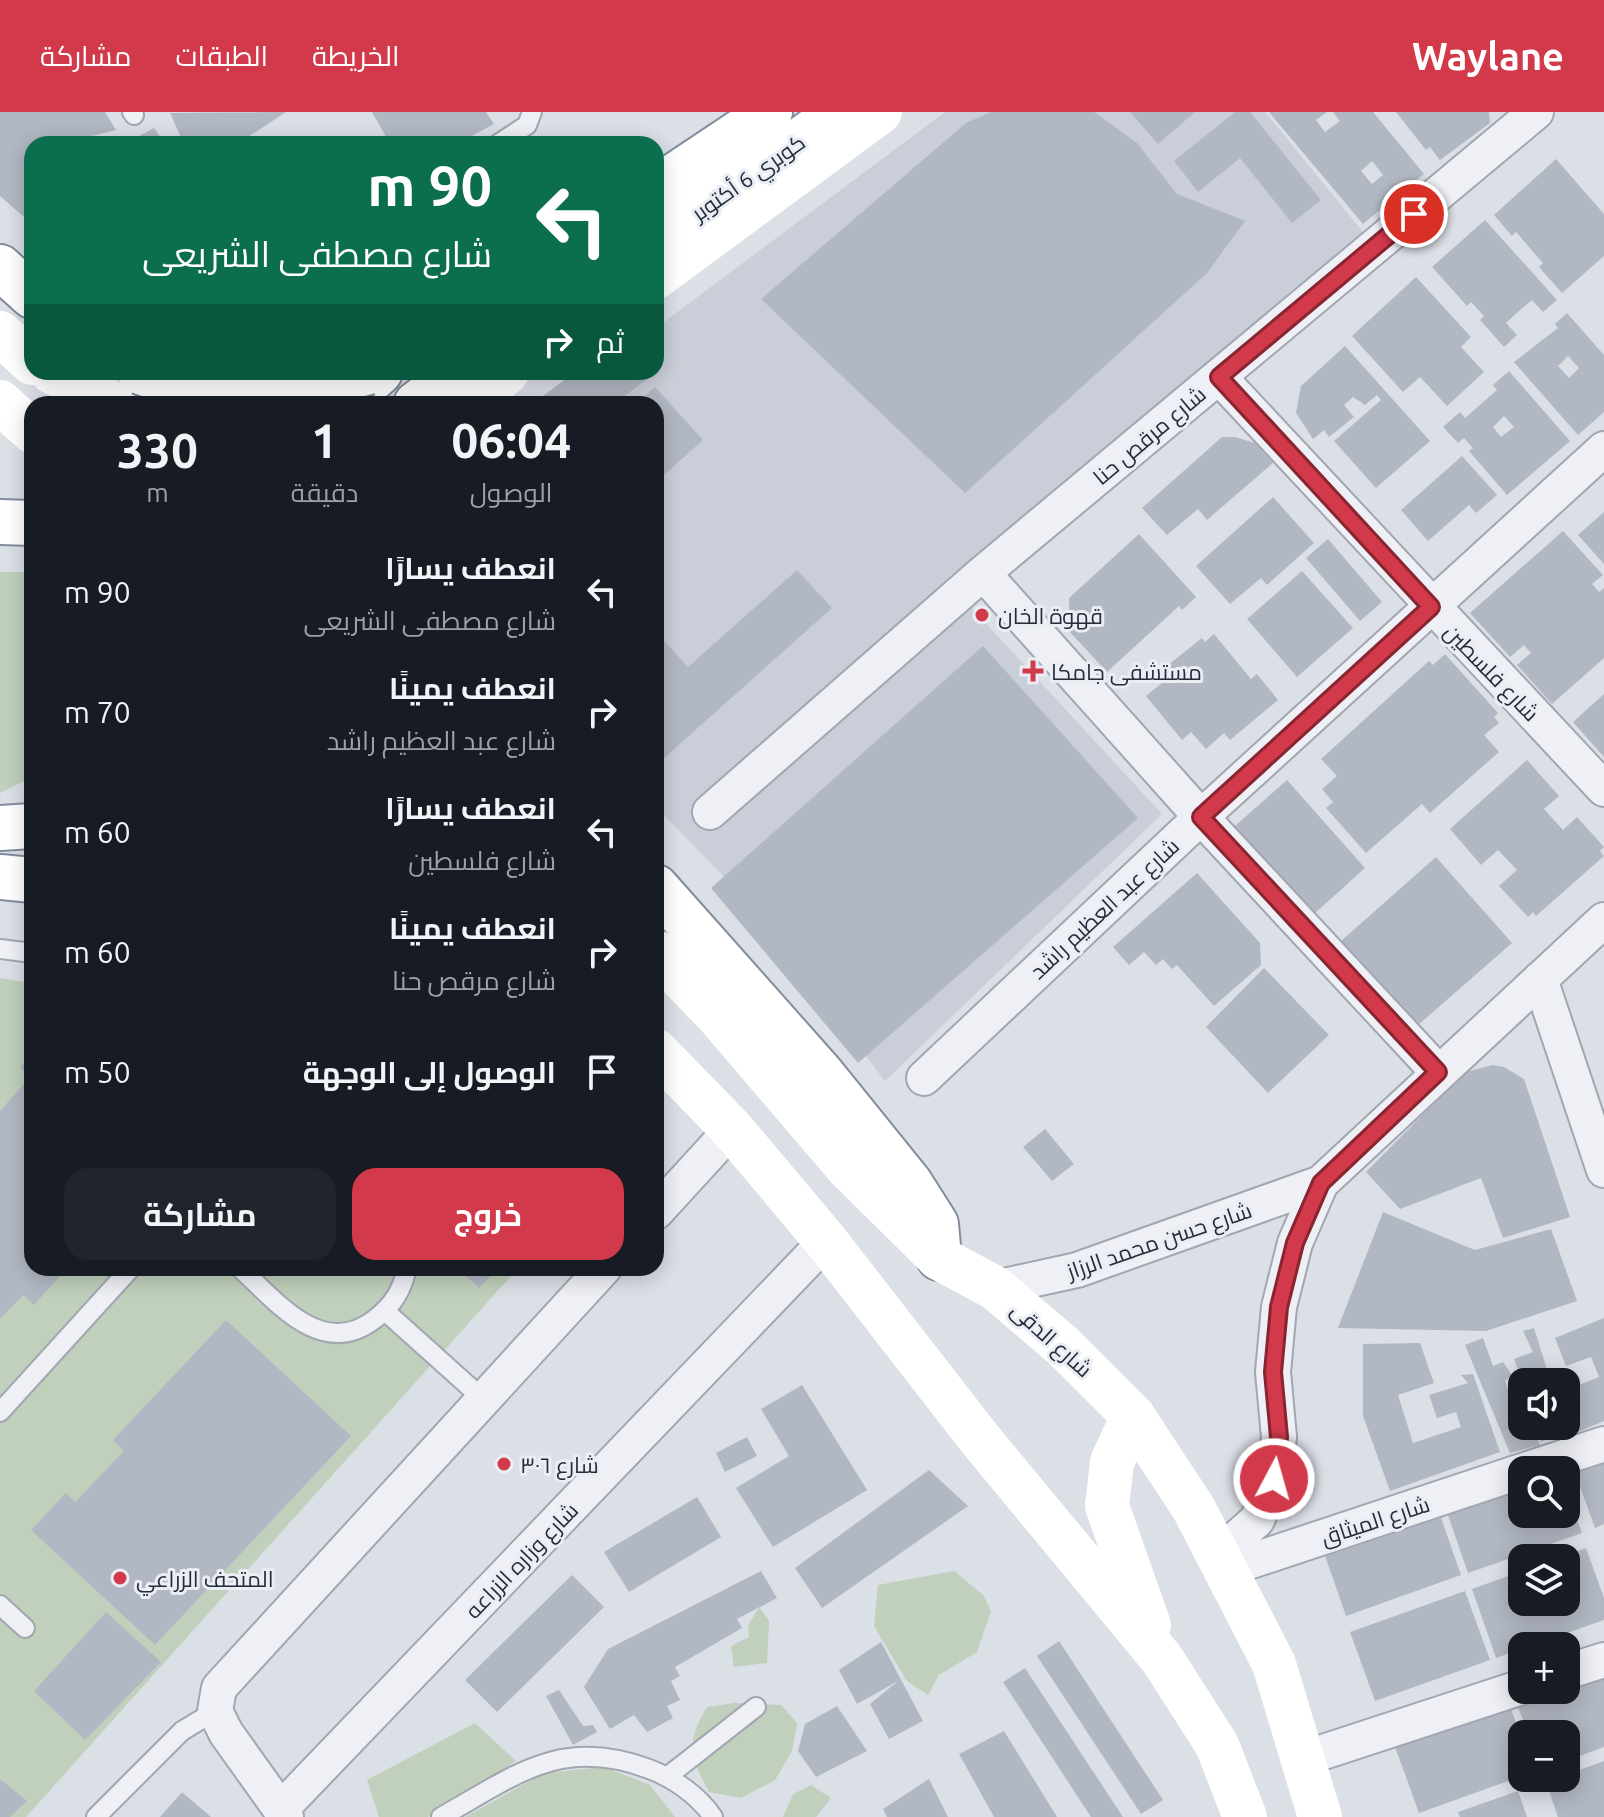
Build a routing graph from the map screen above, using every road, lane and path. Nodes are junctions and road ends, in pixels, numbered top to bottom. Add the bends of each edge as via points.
1 (532, 112) edge
2 (770, 112) edge
3 (838, 112) edge
4 (880, 112) edge
5 (1536, 112) edge
6 (724, 114) edge
7 (510, 136) edge
8 (664, 160) edge
9 (664, 183) edge
10 (664, 235) edge
11 (0, 267) edge
12 (664, 271) edge
13 (24, 289) edge
14 (1219, 377) junction
15 (52, 380) edge
16 (69, 380) edge
17 (160, 380) edge
18 (339, 380) edge
19 (356, 380) edge
20 (371, 380) edge
21 (481, 380) edge
22 (456, 389) edge
23 (69, 396) edge
24 (99, 396) edge
25 (243, 396) edge
26 (262, 396) edge
27 (332, 396) edge
28 (353, 396) edge
29 (0, 402) edge
30 (24, 424) edge
31 (1604, 449) edge
32 (0, 522) edge
33 (24, 523) edge
34 (983, 573) junction
35 (1431, 607) junction
36 (1604, 789) edge
37 (710, 812) dead end
38 (1201, 817) junction
39 (24, 826) edge
40 (0, 828) edge
41 (0, 877) edge
42 (24, 879) edge
43 (664, 896) edge
44 (1604, 920) edge
45 (0, 949) edge
46 (24, 952) edge
47 (664, 960) edge
48 (1540, 979) junction
49 (664, 1059) edge
50 (1438, 1072) junction
51 (924, 1078) dead end
52 (732, 1129) junction
53 (1604, 1170) edge
54 (1321, 1183) junction
55 (664, 1203) edge
56 (826, 1241) junction
57 (939, 1258) junction
58 (124, 1276) edge
59 (249, 1276) edge
60 (405, 1276) edge
61 (597, 1276) edge
62 (995, 1288) junction
63 (385, 1311) junction
64 (483, 1399) junction
65 (0, 1412) edge
66 (1133, 1416) junction
67 (1604, 1444) edge
68 (1567, 1456) edge
69 (1508, 1475) edge
70 (1222, 1562) junction
71 (0, 1605) edge
72 (25, 1628) dead end
73 (1162, 1659) junction
74 (1604, 1660) edge
75 (1580, 1668) edge
76 (1508, 1692) edge
77 (756, 1707) dead end
78 (215, 1711) junction
79 (1305, 1758) junction
80 (668, 1776) junction
81 (283, 1813) edge
82 (96, 1817) edge
83 (441, 1817) edge
84 (713, 1817) edge
85 (1245, 1817) edge
86 (1320, 1817) edge

1 - 7 lane via 527,125
2 - 9 main road, كوبري 6 أكتوبر
3 - 10 main road, كوبري 6 أكتوبر
4 - 12 main road
5 - 14 street, شارع مرقص حنا
6 - 8 main road
11 - 13 main road
14 - 34 street, شارع مرقص حنا
14 - 35 street, شارع فلسطين
15 - 23 main road
16 - 24 main road
17 - 25 main road, bridge via 186,390
18 - 26 main road, bridge
19 - 27 main road
20 - 28 main road
21 - 22 main road
29 - 30 main road
31 - 35 street, شارع عبد العظيم راشد
32 - 33 main road
34 - 37 street, شارع مرقص حنا
34 - 38 street
35 - 36 street, شارع فلسطين
35 - 38 street, شارع عبد العظيم راشد
38 - 50 street
38 - 51 street, شارع عبد العظيم راشد
39 - 40 main road
41 - 42 main road
43 - 57 main road via 822,1074 910,1183 936,1224
44 - 48 street, شارع حسن محمد الرزاز
45 - 46 lane
47 - 57 main road, شارع الدقى via 847,1167
48 - 50 street, شارع حسن محمد الرزاز
48 - 53 street
49 - 52 main road
50 - 54 street, شارع حسن محمد الرزاز
52 - 55 street
52 - 56 main road
54 - 62 street, شارع حسن محمد الرزاز via 1077,1270
54 - 70 street, شارع حسن محمد الرزاز via 1295,1243 1279,1307 1273,1372 1279,1437 1274,1479 1257,1520
56 - 73 main road via 979,1438
56 - 81 street, شارع وزاره الزراعه
57 - 62 main road, شارع الدقى
58 - 65 lane
59 - 63 lane via 315,1331 341,1334 365,1327
60 - 63 lane via 402,1291
61 - 64 street
62 - 66 main road, شارع الدقى
63 - 64 lane
64 - 78 street via 219,1688
66 - 70 main road, شارع الدقى
66 - 73 main road via 1112,1462 1107,1506
67 - 68 street, شارع الميثاق
69 - 70 street, شارع الميثاق
70 - 79 main road, شارع الدقى via 1274,1664
71 - 72 lane
73 - 85 main road via 1217,1745
74 - 75 street
76 - 79 street
77 - 80 lane
78 - 81 street, شارع وزاره الزراعه
78 - 82 lane via 182,1731
79 - 86 main road, شارع الدقى
80 - 83 lane via 620,1758 568,1755 519,1773
80 - 84 lane

